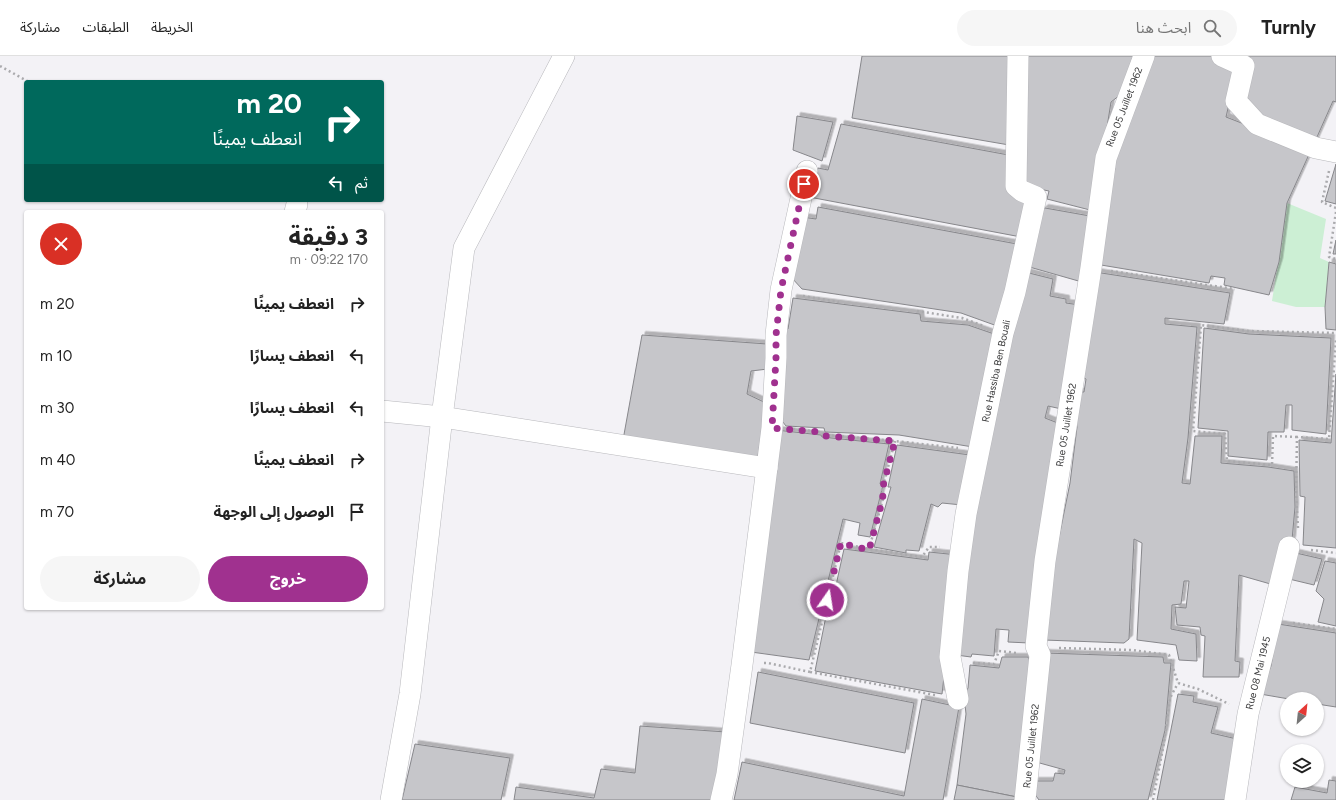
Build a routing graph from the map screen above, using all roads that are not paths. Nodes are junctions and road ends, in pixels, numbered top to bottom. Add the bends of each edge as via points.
1 (564, 56) edge
2 (1018, 56) edge
3 (1144, 56) edge
4 (1222, 56) edge
5 (1334, 152) edge
6 (807, 171) dead end
7 (384, 411) edge
8 (442, 417) junction
9 (767, 468) junction
10 (1294, 548) road end
11 (958, 699) road end
12 (391, 800) edge
13 (721, 800) edge
14 (1026, 800) edge
15 (1234, 800) edge

1 - 8 street via 464,248
2 - 11 street, Rue Hassiba Ben Bouali via 1016,186 1036,197 1015,292 1003,332 966,514 950,657
3 - 14 street, Rue 05 Juillet 1962 via 1106,158 1045,561
4 - 5 street via 1244,66 1236,102 1257,124 1316,148
6 - 9 street via 781,290
7 - 8 street
8 - 9 street
8 - 12 street via 410,694
9 - 13 street via 727,774
10 - 15 street, Rue 08 Mai 1945 via 1270,618 1248,714

